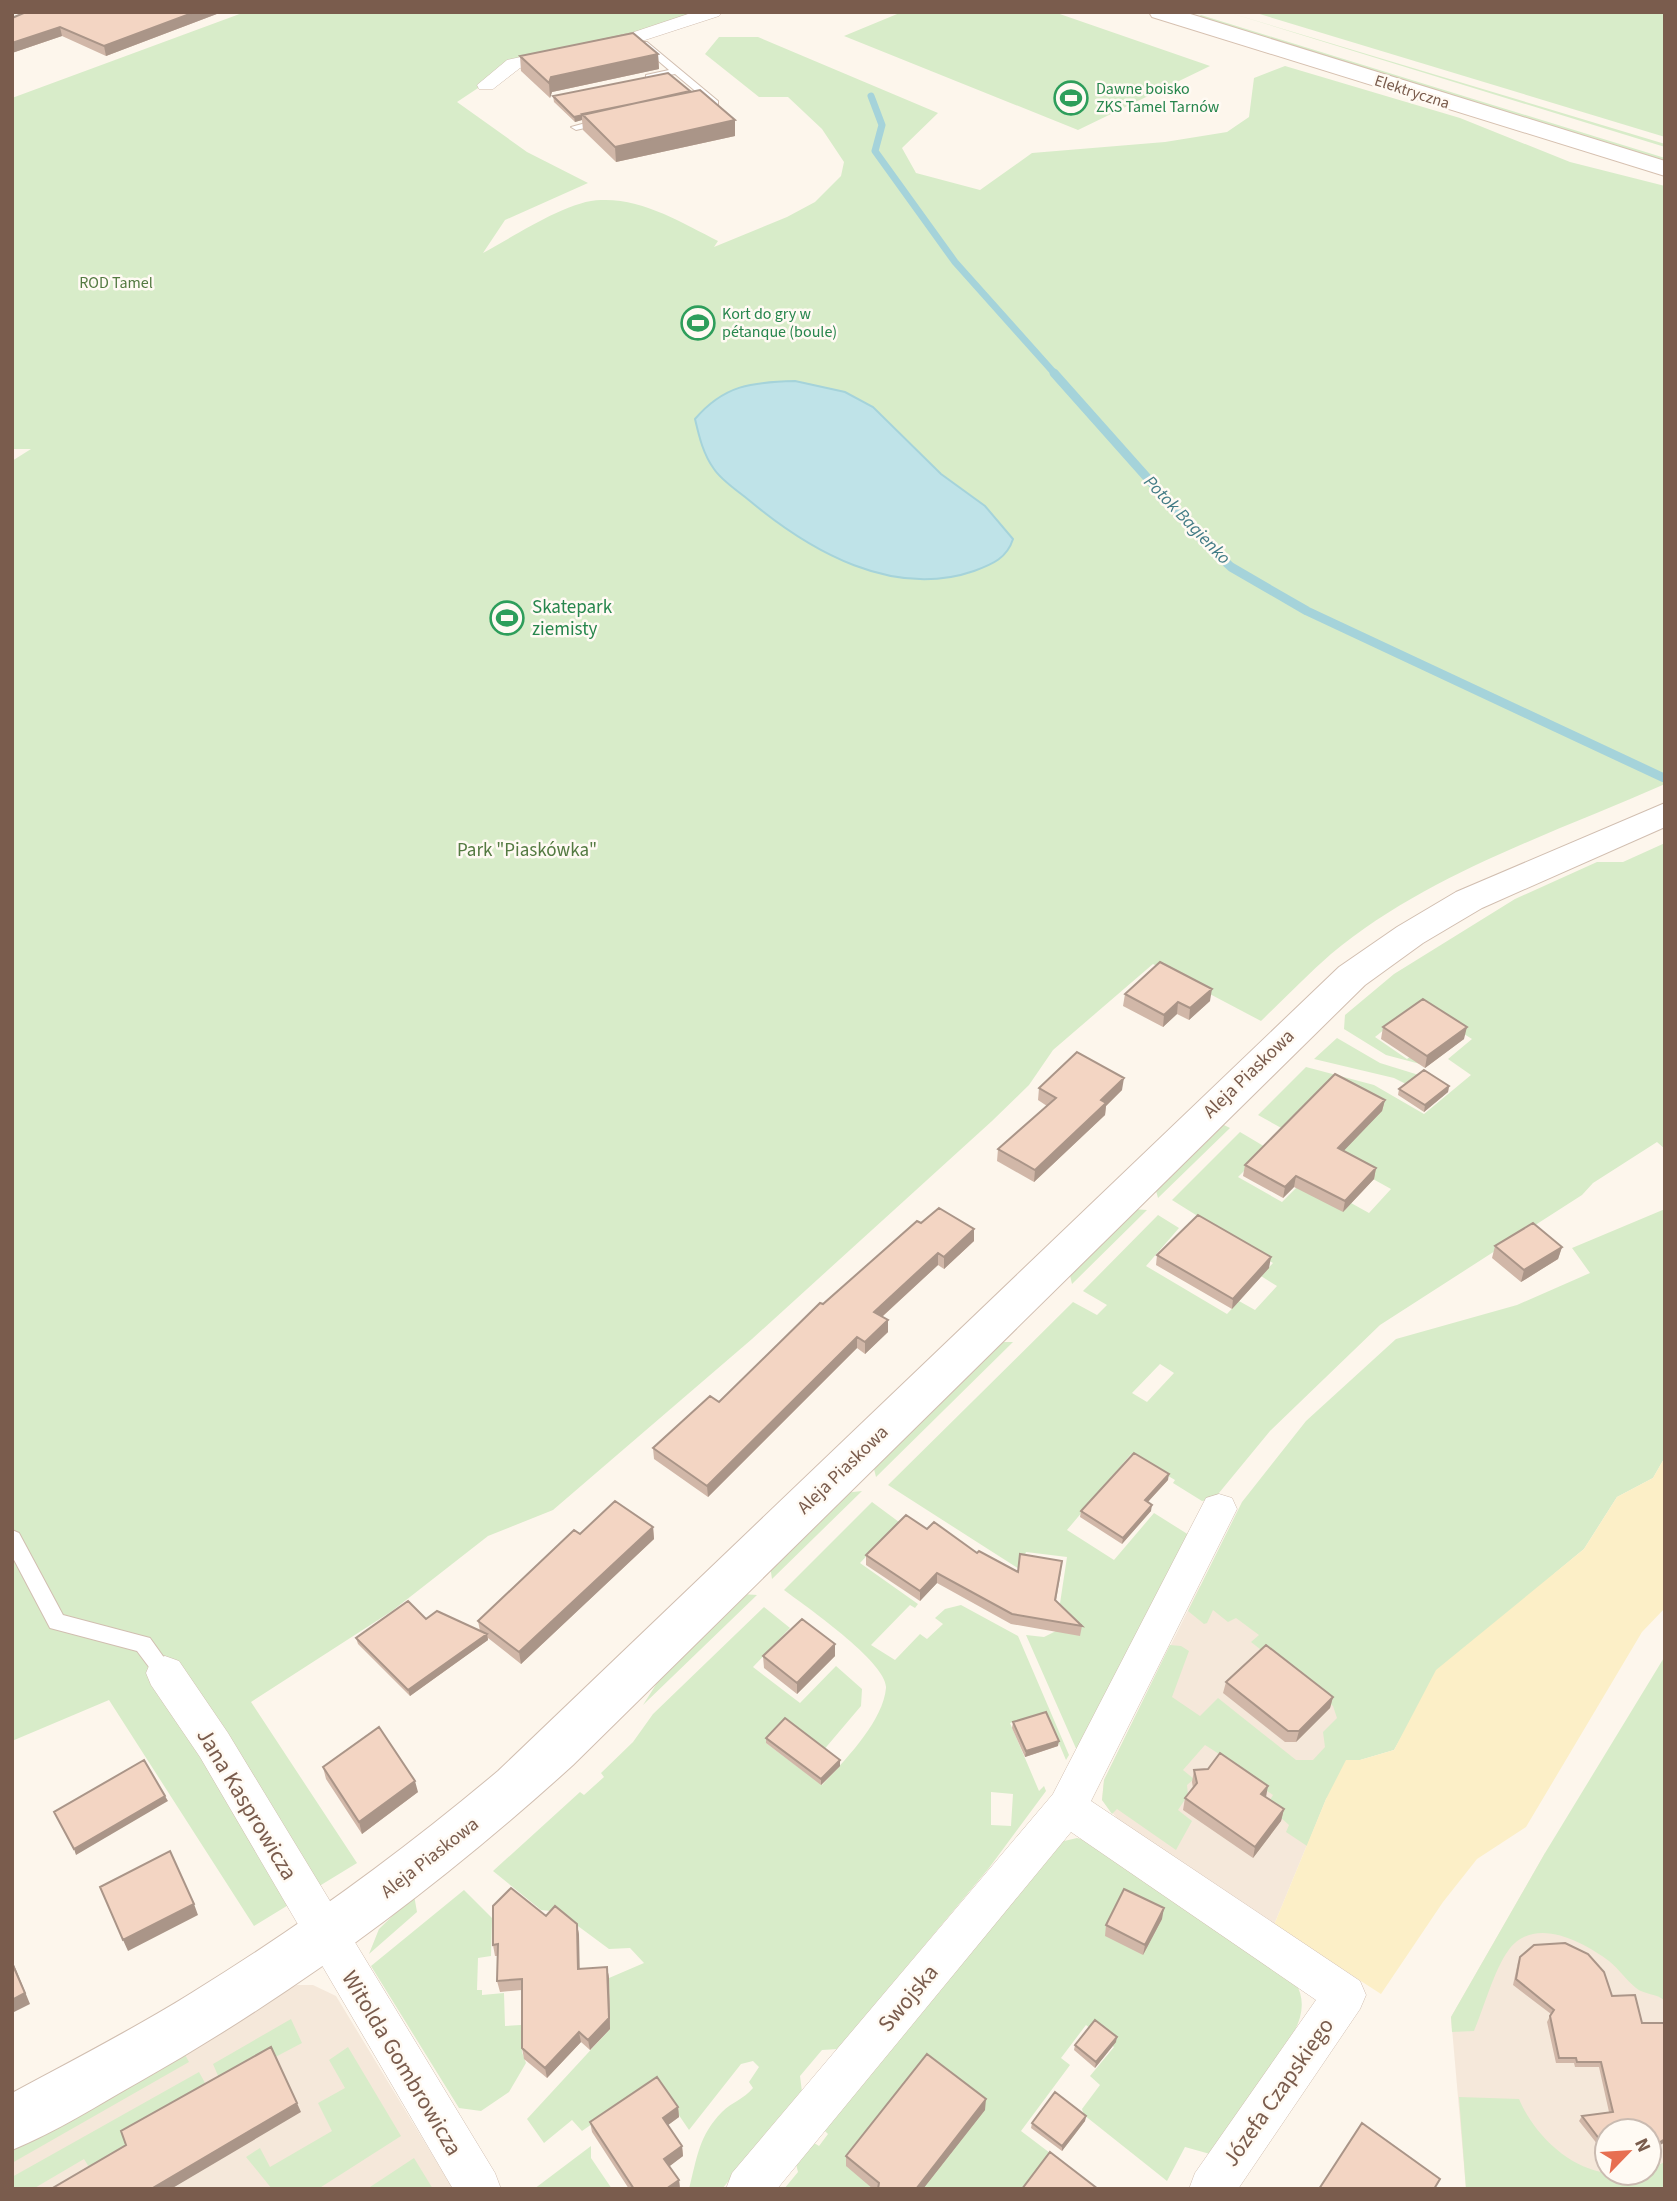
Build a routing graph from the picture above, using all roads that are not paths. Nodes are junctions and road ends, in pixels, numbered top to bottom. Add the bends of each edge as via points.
1 (713, 12) edge
2 (1160, 12) edge
3 (1209, 12) edge
4 (636, 37) junction
5 (677, 71) junction
6 (637, 80) edge
7 (486, 85) dead end
8 (709, 98) junction
9 (695, 101) edge
10 (725, 112) edge
11 (616, 118) edge
12 (576, 127) edge
13 (1665, 152) edge
14 (1665, 169) edge
15 (1665, 814) edge
16 (1219, 1509) dead end
17 (12, 1538) edge
18 (165, 1673) joint
19 (1068, 1807) junction
20 (326, 1937) junction
21 (12, 2123) edge
22 (479, 2189) edge
23 (748, 2189) edge
24 (1211, 2189) edge

1 - 4 street
2 - 14 street, Elektryczna
3 - 13 street, Elektryczna
4 - 5 lane
4 - 7 street via 514,64
5 - 6 lane
5 - 8 lane
8 - 9 lane
8 - 10 lane
11 - 12 lane
15 - 20 street, Aleja Piaskowa via 1469,900 1352,976 556,1750 483,1816
16 - 19 street, Swojska
17 - 18 lane via 57,1622 143,1644
18 - 20 street, Jana Kasprowicza via 214,1745
19 - 23 street, Swojska
19 - 24 street, Józefa Czapskiego via 1345,1995
20 - 21 street, Aleja Piaskowa via 209,2012
20 - 22 street, Witolda Gombrowicza

